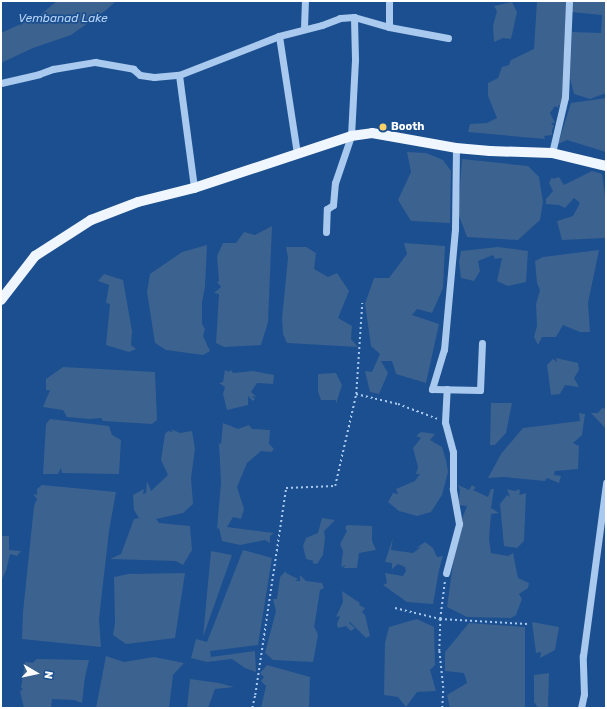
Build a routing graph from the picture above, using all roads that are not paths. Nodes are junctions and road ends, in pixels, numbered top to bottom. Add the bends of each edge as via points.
1 (305, 1) edge
2 (390, 1) edge
3 (569, 1) edge
4 (354, 17) junction
5 (390, 27) junction
6 (304, 28) junction
7 (278, 36) junction
8 (448, 38) dead end
9 (179, 75) junction
10 (1, 83) edge
11 (351, 136) junction
12 (456, 148) junction
13 (552, 153) junction
14 (297, 154) junction
15 (606, 166) edge
16 (194, 188) junction
17 (326, 232) dead end
18 (1, 300) edge
19 (482, 344) dead end
20 (447, 389) junction
21 (606, 483) edge
22 (446, 574) road end
23 (581, 708) edge

1 - 6 street
2 - 5 street
3 - 13 street via 565,98
4 - 5 street
4 - 6 street via 340,18
4 - 11 street via 355,60
5 - 8 street
6 - 7 street
7 - 9 street
7 - 14 street
9 - 10 street via 140,75 133,69 95,62 53,68
9 - 16 street
11 - 12 main road via 372,133
11 - 14 main road
11 - 17 street via 335,183 333,204 327,209
12 - 13 main road
12 - 20 street via 455,237 444,349 432,390
13 - 15 main road
14 - 16 main road
16 - 18 main road via 138,202 91,220 35,256
19 - 20 street via 480,390
20 - 22 street via 445,422 453,452 453,489 459,524
21 - 23 street via 583,656 584,694

